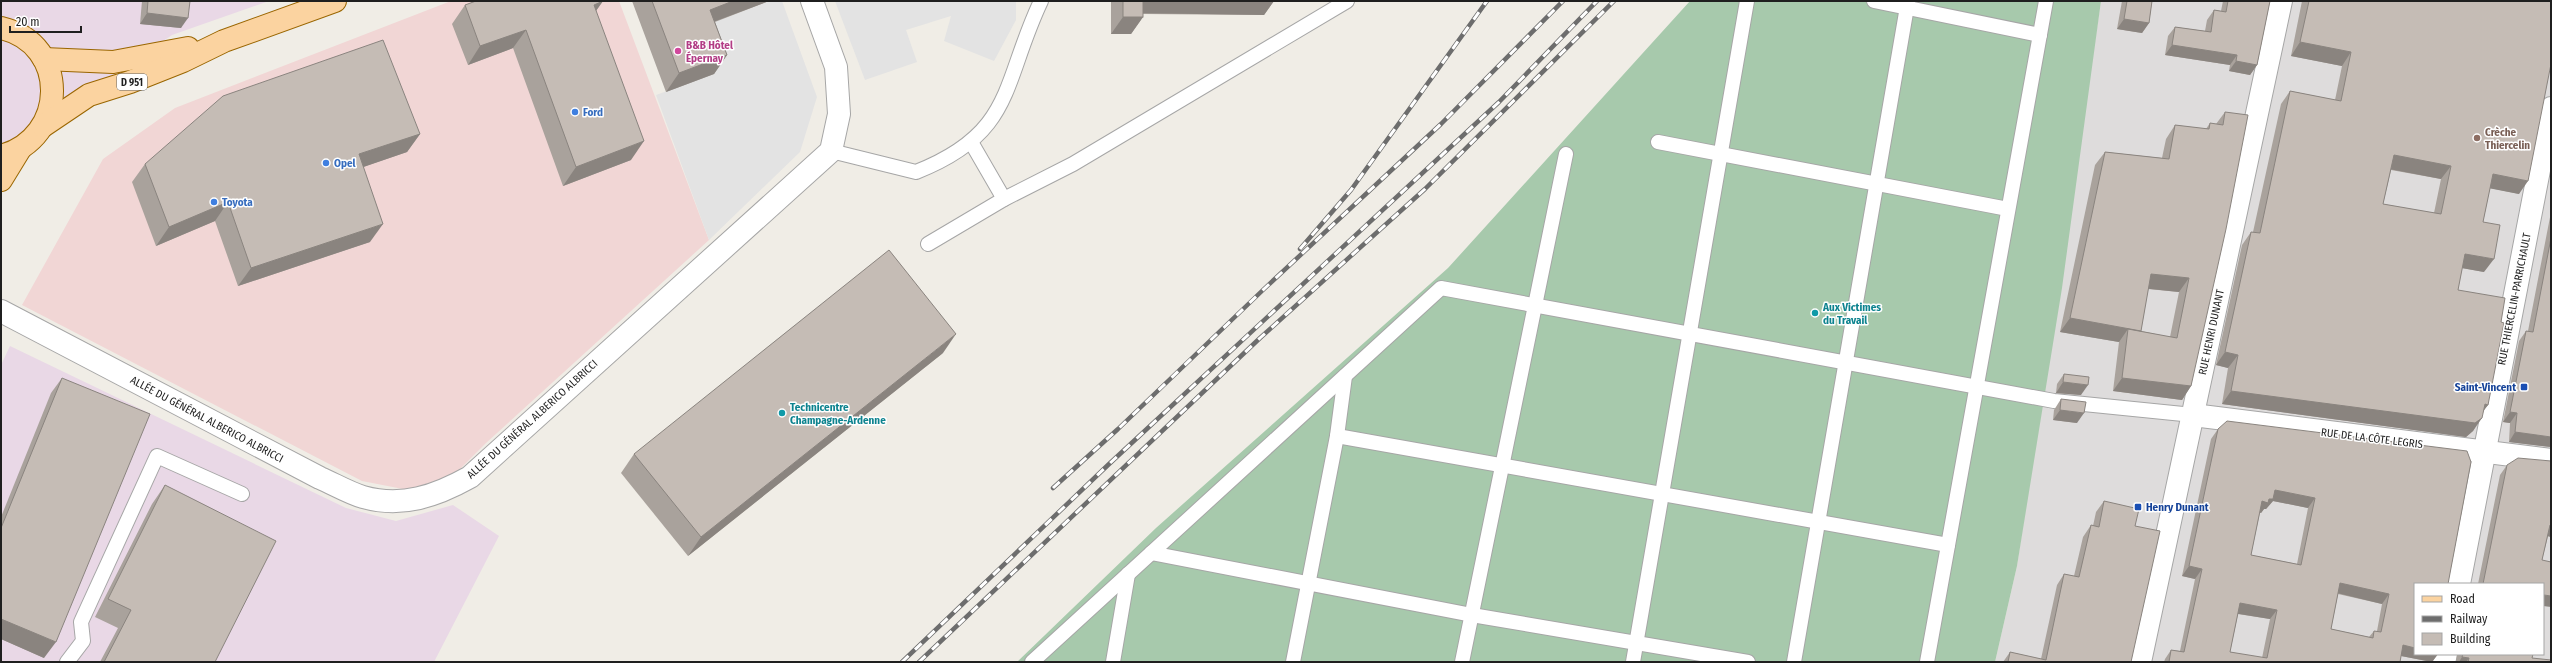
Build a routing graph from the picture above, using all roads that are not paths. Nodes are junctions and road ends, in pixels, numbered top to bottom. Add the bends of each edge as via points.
1 (335, 1) edge
2 (812, 1) edge
3 (1041, 1) edge
4 (1348, 1) edge
5 (1747, 1) edge
6 (1874, 1) edge
7 (2046, 1) edge
8 (2281, 1) edge
9 (1908, 4) edge
10 (1, 28) edge
11 (2040, 35) junction
12 (224, 41) junction
13 (44, 59) junction
14 (2551, 108) edge
15 (43, 126) junction
16 (2548, 139) edge
17 (971, 142) junction
18 (1658, 142) dead end
19 (831, 151) junction
20 (11, 152) edge
21 (1566, 154) dead end
22 (1721, 155) junction
23 (1, 180) edge
24 (1876, 185) junction
25 (1004, 199) junction
26 (2008, 209) junction
27 (928, 244) dead end
28 (1535, 305) junction
29 (1, 311) edge
30 (1691, 334) junction
31 (1846, 362) junction
32 (1345, 376) junction
33 (1975, 386) junction
34 (2193, 415) junction
35 (1337, 436) junction
36 (2485, 453) junction
37 (2551, 460) edge
38 (1503, 466) junction
39 (242, 494) dead end
40 (1662, 496) junction
41 (1818, 523) junction
42 (1948, 545) junction
43 (1151, 553) junction
44 (1128, 574) junction
45 (2459, 583) edge
46 (1308, 584) junction
47 (1472, 615) junction
48 (1636, 643) junction
49 (67, 662) edge
50 (1032, 662) edge
51 (1113, 662) edge
52 (1293, 662) edge
53 (1462, 662) edge
54 (1633, 662) edge
55 (1748, 662) edge
56 (1794, 662) edge
57 (1927, 662) edge
58 (2140, 662) edge

1 - 12 main road, D 951
2 - 19 street via 836,67 839,114
3 - 17 lane via 1005,96 988,125
4 - 25 lane via 1073,164
5 - 22 lane
6 - 9 lane
7 - 11 lane
8 - 34 street, RUE HENRI DUNANT
9 - 11 lane
9 - 24 lane
10 - 13 main road via 12,31 30,42
11 - 26 lane
12 - 13 main road, D 951 via 113,62
12 - 15 main road, D 951 via 183,61 89,95
13 - 15 main road via 53,93 50,110
14 - 16 street, RUE THIERCELIN-PARRICHAULT
15 - 20 main road via 33,139
16 - 36 street, RUE THIERCELIN-PARRICHAULT
17 - 19 lane via 916,172
17 - 25 lane
18 - 22 lane
19 - 29 street, ALLÉE DU GÉNÉRAL ALBERICO ALBRICCI via 470,477 446,491 422,499 397,502 363,497 320,478
20 - 23 main road
21 - 28 lane
22 - 24 lane
22 - 30 lane
24 - 26 lane
24 - 31 lane
25 - 27 lane
26 - 33 lane
28 - 30 lane
28 - 32 lane via 1441,288
28 - 38 lane
30 - 31 lane
30 - 40 lane
31 - 33 lane
31 - 41 lane
32 - 35 lane
32 - 43 lane
33 - 34 lane via 2054,400
33 - 42 lane
34 - 36 street, RUE DE LA CÔTE LEGRIS
34 - 58 street, RUE HENRI DUNANT
35 - 38 lane
35 - 46 lane
36 - 37 street, RUE DE LA CÔTE LEGRIS
36 - 45 street, RUE THIERCELIN-PARRICHAULT
38 - 40 lane
38 - 47 lane
39 - 49 lane via 156,456 81,622 83,641
40 - 41 lane
40 - 48 lane
41 - 42 lane
41 - 56 lane
42 - 57 lane
43 - 44 lane
43 - 46 lane
44 - 50 lane
44 - 51 lane
46 - 47 lane
46 - 52 lane
47 - 48 lane
47 - 53 lane
48 - 54 lane
48 - 55 lane

